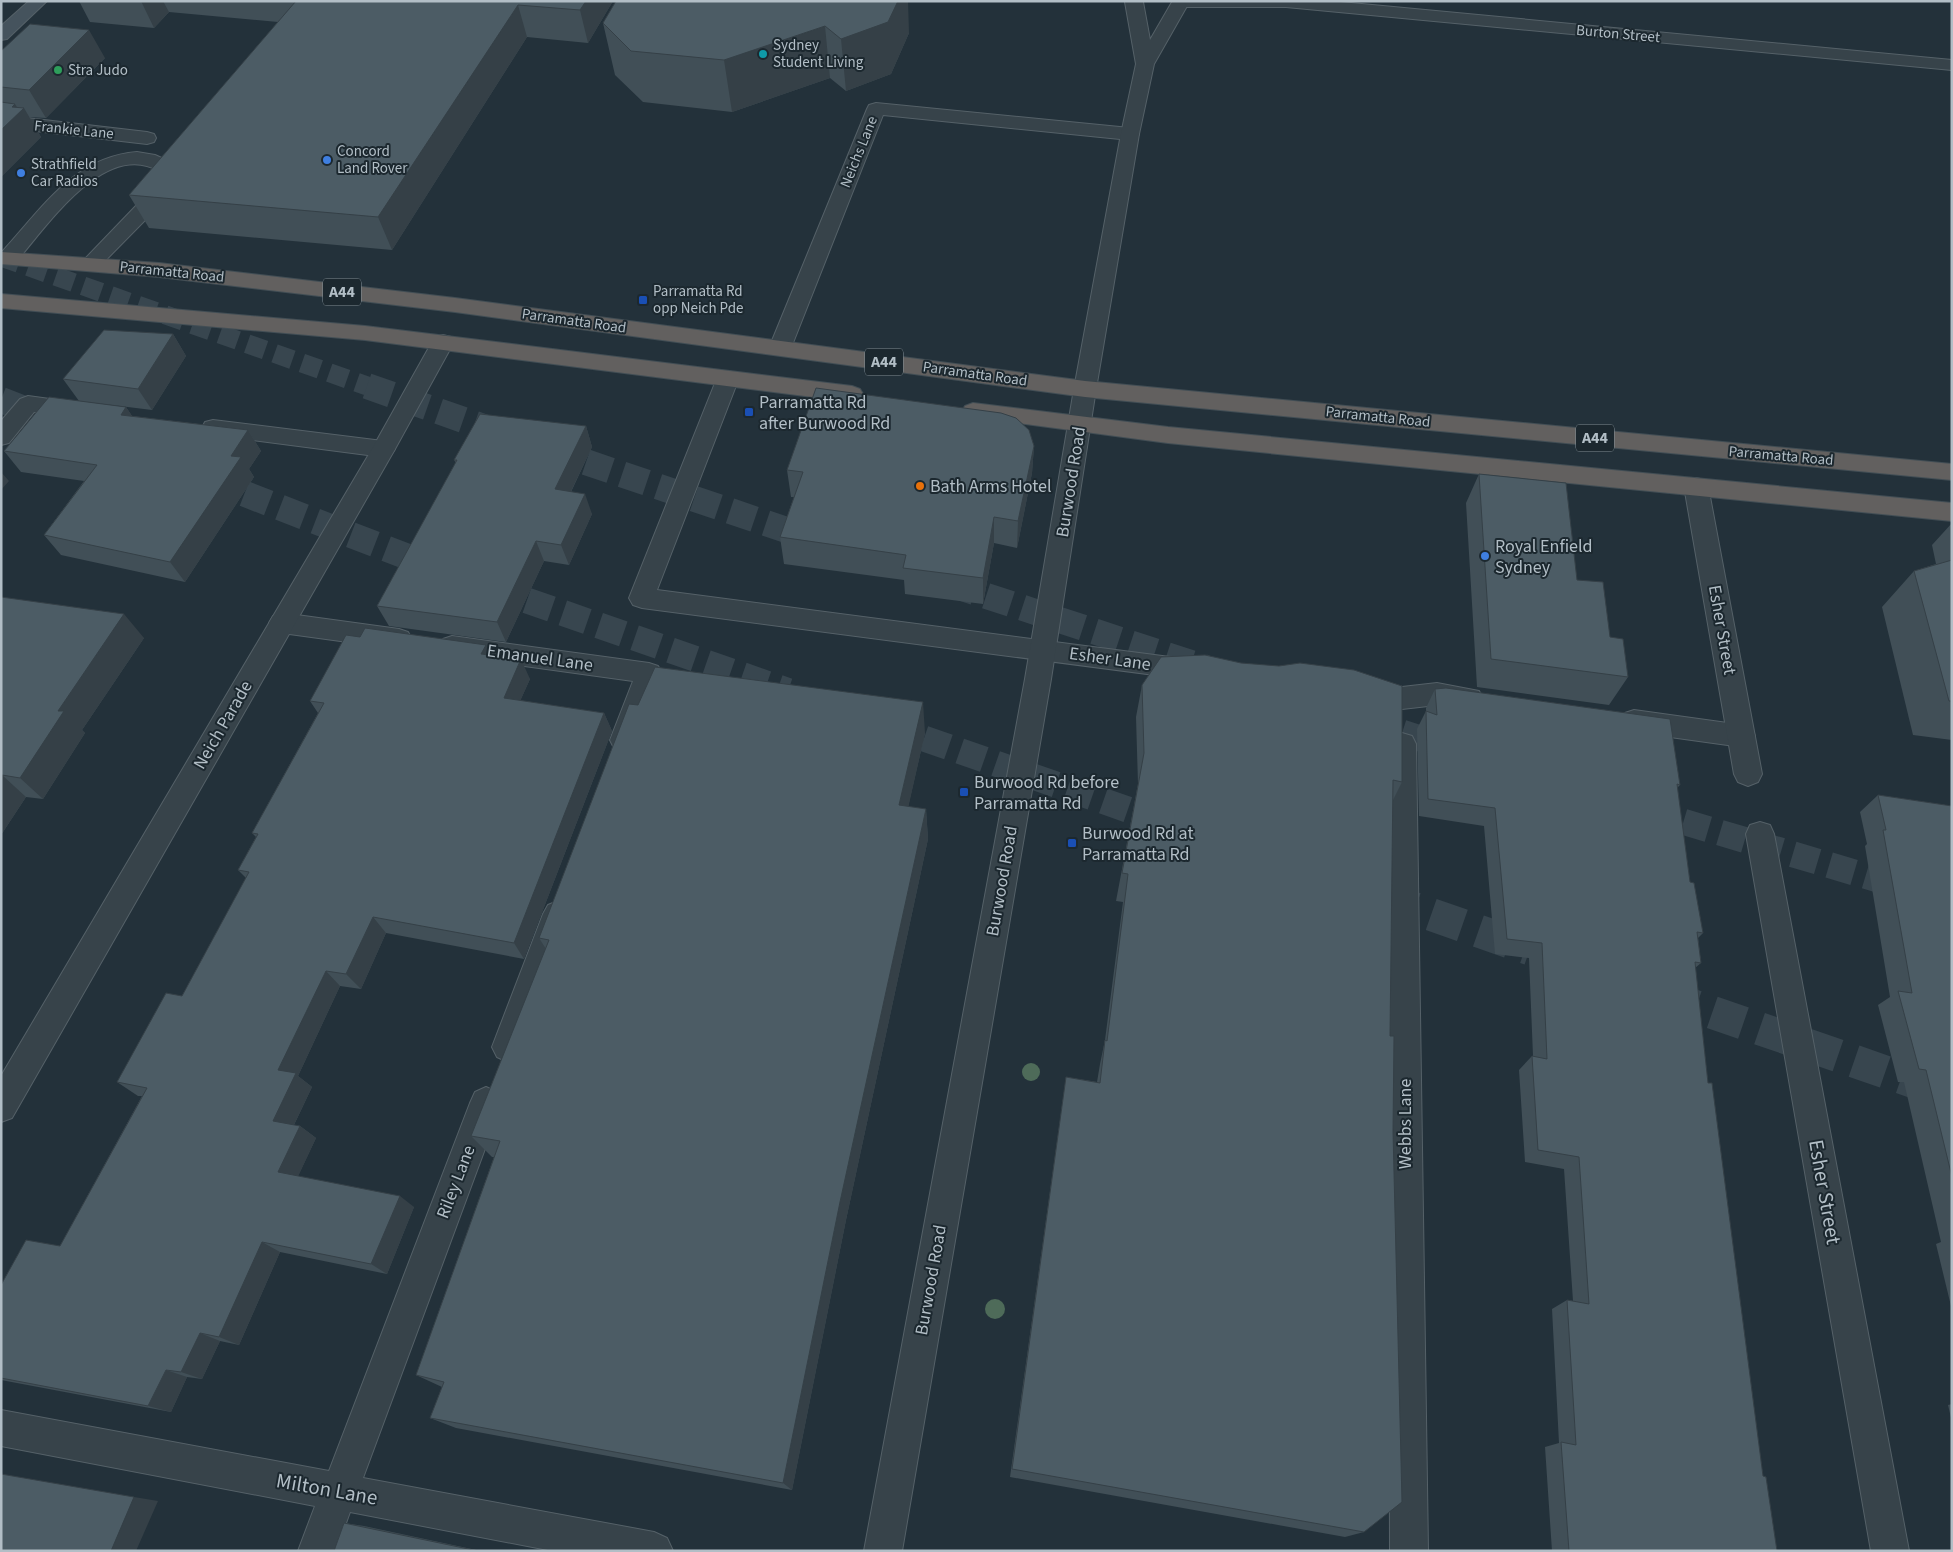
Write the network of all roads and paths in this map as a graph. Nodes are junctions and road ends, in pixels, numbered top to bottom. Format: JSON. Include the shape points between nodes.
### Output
{"nodes":[{"id":1,"x":39,"y":1,"type":"edge"},
{"id":2,"x":1278,"y":2,"type":"edge"},
{"id":3,"x":1183,"y":3,"type":"edge"},
{"id":4,"x":1145,"y":5,"type":"edge"},
{"id":5,"x":1,"y":35,"type":"edge"},
{"id":6,"x":1145,"y":64,"type":"junction"},
{"id":7,"x":1952,"y":65,"type":"edge"},
{"id":8,"x":1,"y":121,"type":"edge"},
{"id":9,"x":1130,"y":134,"type":"junction"},
{"id":10,"x":147,"y":138,"type":"dead end"},
{"id":11,"x":5,"y":258,"type":"edge"},
{"id":12,"x":90,"y":264,"type":"junction"},
{"id":13,"x":1,"y":301,"type":"edge"},
{"id":14,"x":443,"y":342,"type":"junction"},
{"id":15,"x":780,"y":348,"type":"junction"},
{"id":16,"x":728,"y":378,"type":"junction"},
{"id":17,"x":1085,"y":388,"type":"junction"},
{"id":18,"x":869,"y":397,"type":"edge"},
{"id":19,"x":956,"y":408,"type":"edge"},
{"id":20,"x":97,"y":413,"type":"edge"},
{"id":21,"x":1079,"y":425,"type":"junction"},
{"id":22,"x":196,"y":426,"type":"edge"},
{"id":23,"x":1,"y":437,"type":"edge"},
{"id":24,"x":383,"y":449,"type":"junction"},
{"id":25,"x":1952,"y":472,"type":"edge"},
{"id":26,"x":1696,"y":486,"type":"junction"},
{"id":27,"x":1952,"y":512,"type":"edge"},
{"id":28,"x":282,"y":623,"type":"junction"},
{"id":29,"x":1043,"y":650,"type":"junction"},
{"id":30,"x":1214,"y":673,"type":"edge"},
{"id":31,"x":1342,"y":690,"type":"edge"},
{"id":32,"x":1402,"y":698,"type":"junction"},
{"id":33,"x":1496,"y":702,"type":"edge"},
{"id":34,"x":1614,"y":718,"type":"edge"},
{"id":35,"x":1742,"y":736,"type":"junction"},
{"id":36,"x":614,"y":766,"type":"edge"},
{"id":37,"x":1748,"y":774,"type":"dead end"},
{"id":38,"x":1760,"y":834,"type":"dead end"},
{"id":39,"x":568,"y":887,"type":"edge"},
{"id":40,"x":1,"y":1107,"type":"edge"},
{"id":41,"x":1,"y":1428,"type":"edge"},
{"id":42,"x":339,"y":1492,"type":"junction"},
{"id":43,"x":317,"y":1551,"type":"edge"},
{"id":44,"x":654,"y":1551,"type":"edge"},
{"id":45,"x":883,"y":1551,"type":"edge"},
{"id":46,"x":1409,"y":1551,"type":"edge"},
{"id":47,"x":1890,"y":1551,"type":"edge"}],
"edges":[{"from":1,"to":5,"type":"main road"},
{"from":2,"to":3,"type":"street","name":"Burton Street"},
{"from":2,"to":7,"type":"street","name":"Burton Street"},
{"from":3,"to":4,"type":"street","name":"Burton Street"},
{"from":3,"to":6,"type":"street","name":"Burwood Road"},
{"from":4,"to":6,"type":"street","name":"Burwood Road"},
{"from":6,"to":9,"type":"street","name":"Burwood Road"},
{"from":8,"to":10,"type":"street","name":"Frankie Lane"},
{"from":9,"to":15,"type":"street","name":"Neichs Lane","via":[[876,109]]},
{"from":9,"to":17,"type":"street","name":"Burwood Road"},
{"from":11,"to":12,"type":"highway","name":"Parramatta Road","number":"A44"},
{"from":11,"to":12,"type":"street","via":[[86,176],[120,160],[160,162],[168,168],[165,186]]},
{"from":12,"to":15,"type":"highway","name":"Parramatta Road","number":"A44","via":[[455,305]]},
{"from":13,"to":14,"type":"highway","number":"A44"},
{"from":14,"to":16,"type":"highway","number":"A44"},
{"from":14,"to":24,"type":"street","name":"Neich Parade"},
{"from":15,"to":17,"type":"highway","name":"Parramatta Road","number":"A44"},
{"from":16,"to":18,"type":"highway","number":"A44"},
{"from":16,"to":29,"type":"street","name":"Esher Lane","via":[[642,598]]},
{"from":17,"to":21,"type":"street","name":"Burwood Road"},
{"from":17,"to":25,"type":"highway","name":"Parramatta Road","number":"A44"},
{"from":19,"to":21,"type":"highway","number":"A44"},
{"from":20,"to":23,"type":"street","via":[[28,404]]},
{"from":21,"to":26,"type":"highway","number":"A44"},
{"from":21,"to":29,"type":"street","name":"Burwood Road"},
{"from":22,"to":24,"type":"street"},
{"from":24,"to":28,"type":"street","name":"Neich Parade"},
{"from":26,"to":27,"type":"highway","number":"A44"},
{"from":26,"to":35,"type":"street","name":"Esher Street"},
{"from":28,"to":36,"type":"street","name":"Emanuel Lane","via":[[649,672]]},
{"from":28,"to":40,"type":"street","name":"Neich Parade"},
{"from":29,"to":30,"type":"street","name":"Esher Lane"},
{"from":29,"to":45,"type":"street","name":"Burwood Road"},
{"from":31,"to":32,"type":"street"},
{"from":32,"to":33,"type":"street","via":[[1437,694]]},
{"from":32,"to":46,"type":"street","name":"Webbs Lane"},
{"from":34,"to":35,"type":"street"},
{"from":35,"to":37,"type":"street","name":"Esher Street"},
{"from":38,"to":47,"type":"street","name":"Esher Street"},
{"from":39,"to":42,"type":"street","name":"Riley Lane"},
{"from":41,"to":42,"type":"street","name":"Milton Lane"},
{"from":42,"to":43,"type":"street","name":"Riley Lane"},
{"from":42,"to":44,"type":"street","name":"Milton Lane"}]}
